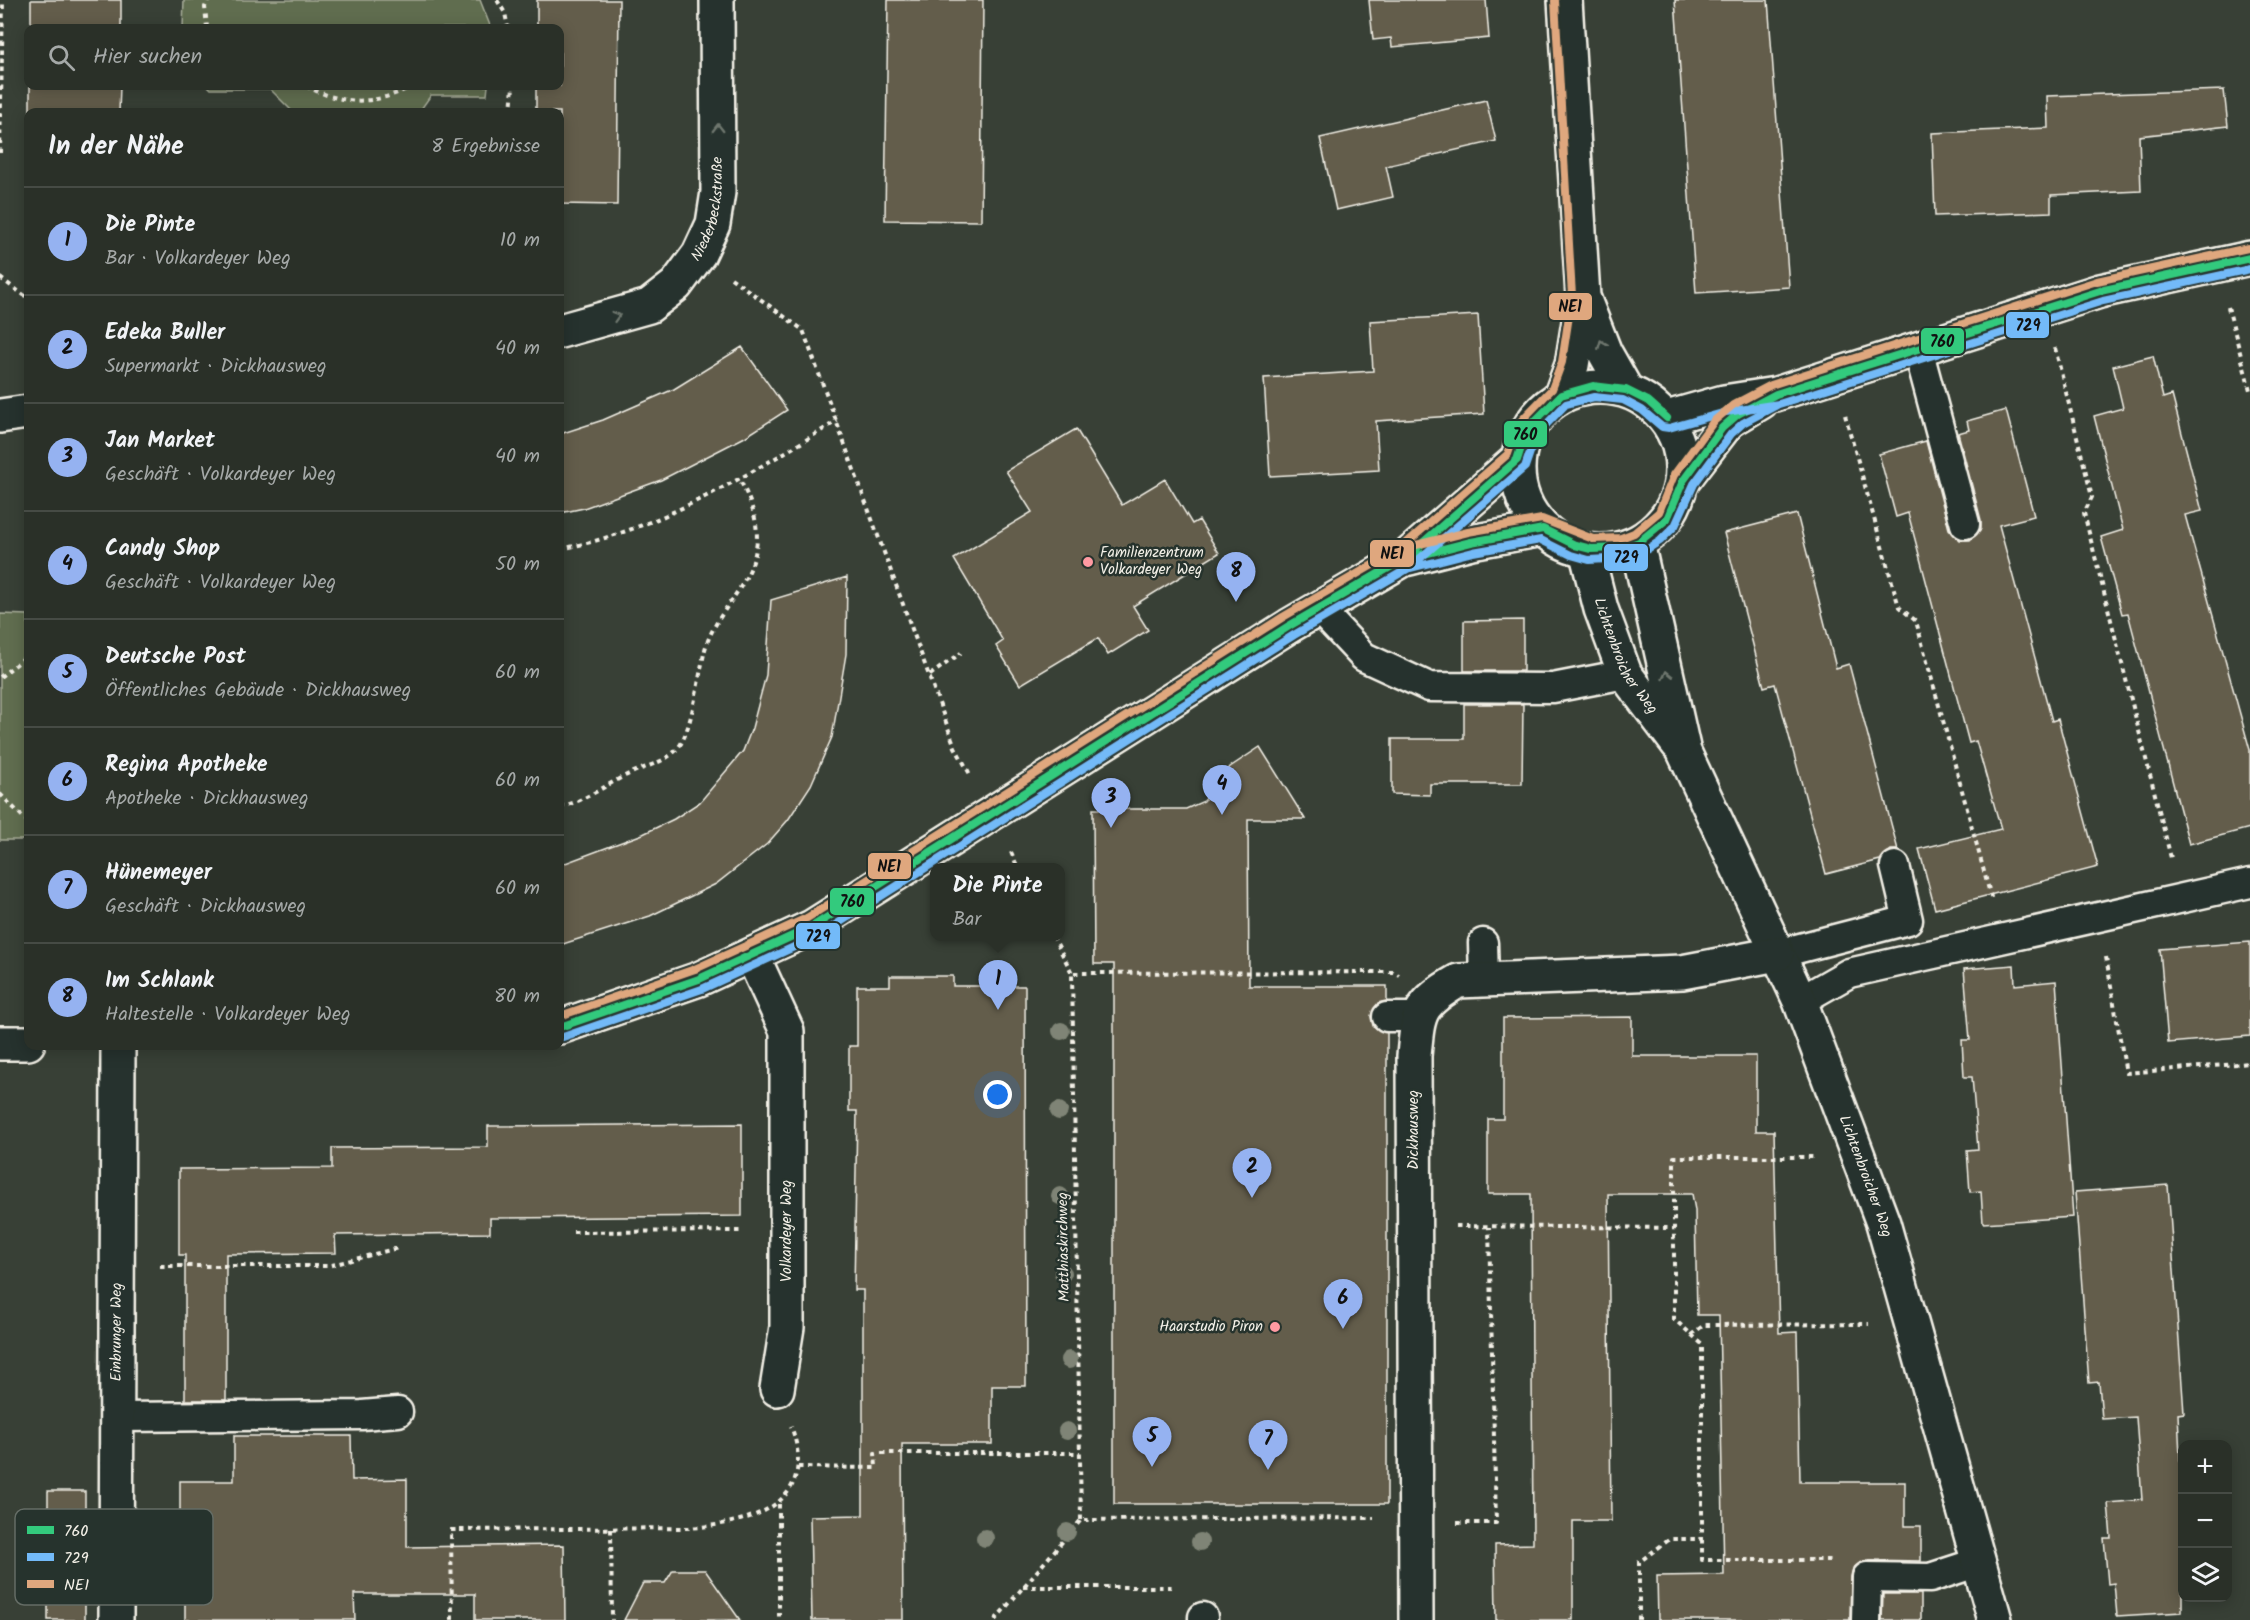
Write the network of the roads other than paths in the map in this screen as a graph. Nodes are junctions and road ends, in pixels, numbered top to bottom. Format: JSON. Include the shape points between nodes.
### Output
{"nodes":[{"id":1,"x":717,"y":0,"type":"edge"},
{"id":2,"x":1564,"y":0,"type":"edge"},
{"id":3,"x":2250,"y":258,"type":"edge"},
{"id":4,"x":1583,"y":297,"type":"junction"},
{"id":5,"x":564,"y":330,"type":"edge"},
{"id":6,"x":1918,"y":349,"type":"junction"},
{"id":7,"x":1626,"y":390,"type":"junction"},
{"id":8,"x":1776,"y":394,"type":"junction"},
{"id":9,"x":1561,"y":396,"type":"junction"},
{"id":10,"x":24,"y":413,"type":"edge"},
{"id":11,"x":0,"y":416,"type":"edge"},
{"id":12,"x":1667,"y":418,"type":"junction"},
{"id":13,"x":1517,"y":460,"type":"junction"},
{"id":14,"x":1682,"y":482,"type":"junction"},
{"id":15,"x":1965,"y":524,"type":"dead end"},
{"id":16,"x":1543,"y":530,"type":"junction"},
{"id":17,"x":1637,"y":543,"type":"junction"},
{"id":18,"x":1586,"y":550,"type":"junction"},
{"id":19,"x":1404,"y":559,"type":"junction"},
{"id":20,"x":1319,"y":609,"type":"junction"},
{"id":21,"x":1625,"y":674,"type":"junction"},
{"id":22,"x":1684,"y":752,"type":"junction"},
{"id":23,"x":1895,"y":866,"type":"dead end"},
{"id":24,"x":2250,"y":883,"type":"edge"},
{"id":25,"x":1484,"y":943,"type":"dead end"},
{"id":26,"x":1777,"y":954,"type":"junction"},
{"id":27,"x":752,"y":955,"type":"junction"},
{"id":28,"x":1484,"y":979,"type":"junction"},
{"id":29,"x":1800,"y":1002,"type":"junction"},
{"id":30,"x":564,"y":1026,"type":"edge"},
{"id":31,"x":0,"y":1043,"type":"edge"},
{"id":32,"x":24,"y":1043,"type":"edge"},
{"id":33,"x":118,"y":1050,"type":"edge"},
{"id":34,"x":777,"y":1389,"type":"road end"},
{"id":35,"x":399,"y":1412,"type":"dead end"},
{"id":36,"x":117,"y":1417,"type":"junction"},
{"id":37,"x":117,"y":1509,"type":"edge"},
{"id":38,"x":1979,"y":1562,"type":"junction"},
{"id":39,"x":116,"y":1605,"type":"edge"},
{"id":40,"x":116,"y":1620,"type":"edge"},
{"id":41,"x":1416,"y":1620,"type":"edge"},
{"id":42,"x":1866,"y":1620,"type":"edge"},
{"id":43,"x":1995,"y":1620,"type":"edge"}],
"edges":[{"from":5,"to":1,"type":"street","name":"Niederbeckstraße","one_way":true,"via":[[650,306],[676,285],[699,254],[713,224],[718,192]]},
{"from":2,"to":4,"type":"street"},
{"from":3,"to":6,"type":"street","via":[[2046,308]]},
{"from":7,"to":4,"type":"street","one_way":true,"via":[[1605,353]]},
{"from":4,"to":9,"type":"street","via":[[1572,365]]},
{"from":6,"to":8,"type":"street"},
{"from":6,"to":15,"type":"lane"},
{"from":7,"to":9,"type":"street","via":[[1593,386]]},
{"from":7,"to":12,"type":"street","via":[[1648,401]]},
{"from":8,"to":12,"type":"street","via":[[1724,402]]},
{"from":8,"to":14,"type":"street","via":[[1729,420]]},
{"from":9,"to":13,"type":"street","via":[[1527,429]]},
{"from":10,"to":11,"type":"street"},
{"from":12,"to":14,"type":"street","via":[[1681,449]]},
{"from":13,"to":16,"type":"street","via":[[1522,498]]},
{"from":13,"to":19,"type":"street"},
{"from":14,"to":17,"type":"street","via":[[1667,518]]},
{"from":16,"to":18,"type":"street","via":[[1563,543]]},
{"from":16,"to":19,"type":"street"},
{"from":17,"to":18,"type":"street","via":[[1612,551]]},
{"from":22,"to":17,"type":"street","name":"Lichtenbroicher Weg","one_way":true},
{"from":18,"to":21,"type":"street","name":"Lichtenbroicher Weg","via":[[1601,609]]},
{"from":19,"to":20,"type":"street"},
{"from":20,"to":21,"type":"lane","via":[[1364,657],[1429,687],[1553,688]]},
{"from":20,"to":27,"type":"street","via":[[812,927]]},
{"from":21,"to":22,"type":"street","name":"Lichtenbroicher Weg"},
{"from":22,"to":26,"type":"street","name":"Lichtenbroicher Weg"},
{"from":23,"to":26,"type":"lane","via":[[1908,920]]},
{"from":24,"to":29,"type":"lane","via":[[1849,973]]},
{"from":25,"to":28,"type":"lane"},
{"from":26,"to":28,"type":"street","via":[[1682,972]]},
{"from":26,"to":29,"type":"street","name":"Lichtenbroicher Weg"},
{"from":27,"to":30,"type":"street","via":[[699,979]]},
{"from":27,"to":34,"type":"street","name":"Volkardeyer Weg","via":[[787,1030],[787,1327]]},
{"from":28,"to":41,"type":"street","name":"Dickhausweg","via":[[1458,981],[1413,1009]]},
{"from":29,"to":38,"type":"street","name":"Lichtenbroicher Weg","via":[[1883,1223]]},
{"from":31,"to":32,"type":"street"},
{"from":33,"to":36,"type":"street","name":"Einbrunger Weg"},
{"from":35,"to":36,"type":"lane"},
{"from":36,"to":37,"type":"street","name":"Einbrunger Weg"},
{"from":38,"to":42,"type":"lane","via":[[1930,1578],[1867,1577]]},
{"from":38,"to":43,"type":"street","name":"Lichtenbroicher Weg"},
{"from":39,"to":40,"type":"street","name":"Einbrunger Weg"}]}
